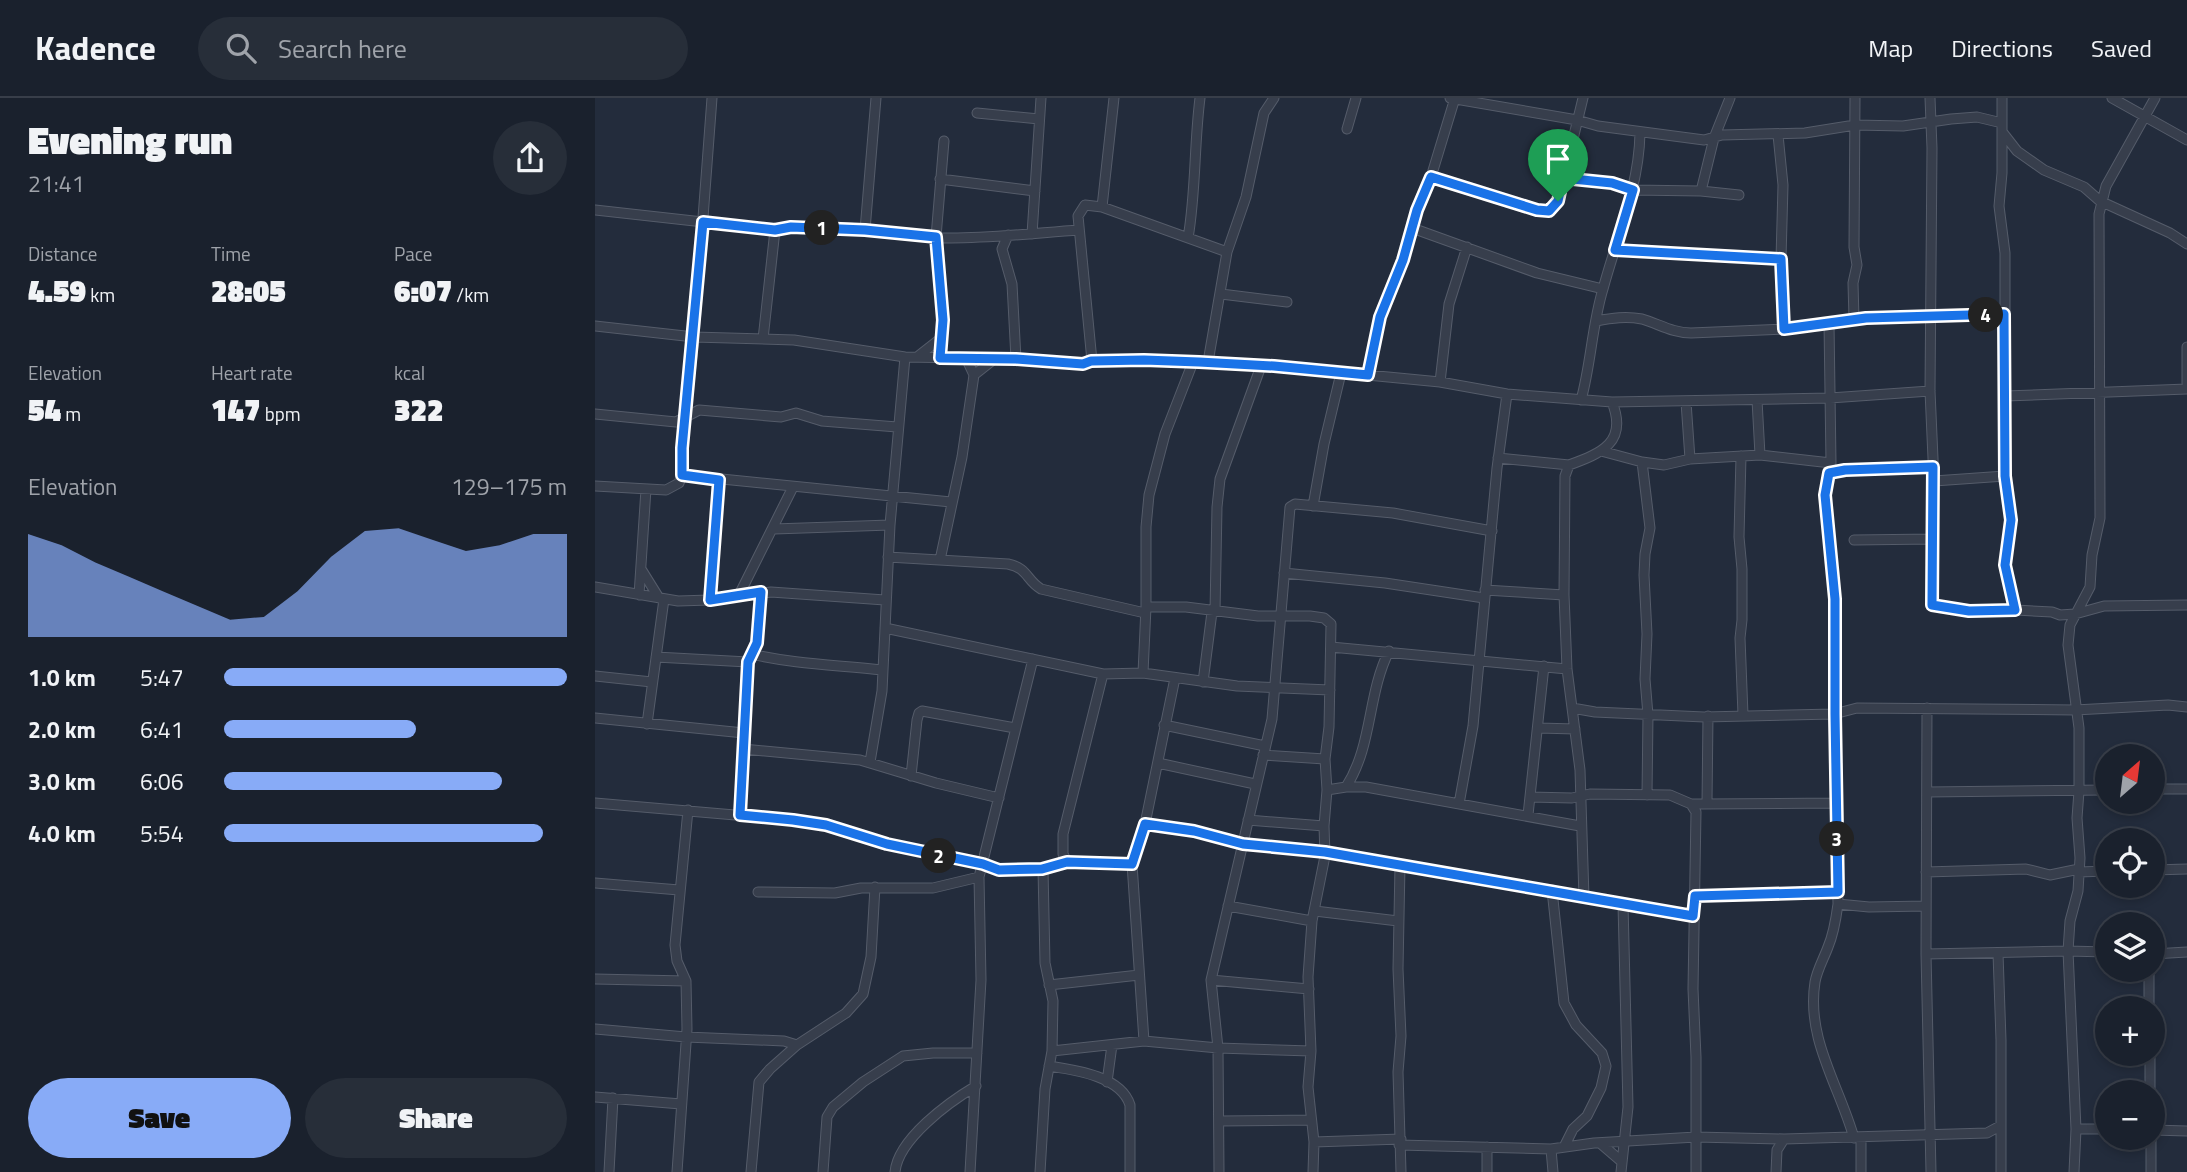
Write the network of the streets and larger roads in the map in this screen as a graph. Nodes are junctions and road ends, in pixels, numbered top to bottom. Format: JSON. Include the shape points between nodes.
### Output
{"nodes":[{"id":1,"x":712,"y":98,"type":"edge"},
{"id":2,"x":876,"y":98,"type":"edge"},
{"id":3,"x":1041,"y":98,"type":"edge"},
{"id":4,"x":1114,"y":98,"type":"edge"},
{"id":5,"x":1200,"y":98,"type":"edge"},
{"id":6,"x":1274,"y":98,"type":"edge"},
{"id":7,"x":1356,"y":98,"type":"edge"},
{"id":8,"x":1453,"y":98,"type":"edge"},
{"id":9,"x":1583,"y":98,"type":"edge"},
{"id":10,"x":1730,"y":98,"type":"edge"},
{"id":11,"x":1855,"y":98,"type":"edge"},
{"id":12,"x":1930,"y":98,"type":"edge"},
{"id":13,"x":2002,"y":98,"type":"edge"},
{"id":14,"x":2112,"y":98,"type":"edge"},
{"id":15,"x":2155,"y":98,"type":"edge"},
{"id":16,"x":977,"y":113,"type":"dead end"},
{"id":17,"x":2144,"y":116,"type":"junction"},
{"id":18,"x":1039,"y":119,"type":"junction"},
{"id":19,"x":1577,"y":120,"type":"junction"},
{"id":20,"x":1722,"y":120,"type":"junction"},
{"id":21,"x":1931,"y":121,"type":"junction"},
{"id":22,"x":1855,"y":125,"type":"junction"},
{"id":23,"x":2003,"y":128,"type":"junction"},
{"id":24,"x":1347,"y":129,"type":"dead end"},
{"id":25,"x":1640,"y":133,"type":"junction"},
{"id":26,"x":1733,"y":134,"type":"junction"},
{"id":27,"x":1778,"y":135,"type":"junction"},
{"id":28,"x":1714,"y":138,"type":"junction"},
{"id":29,"x":2187,"y":140,"type":"edge"},
{"id":30,"x":944,"y":141,"type":"dead end"},
{"id":31,"x":1431,"y":177,"type":"junction"},
{"id":32,"x":1563,"y":178,"type":"junction"},
{"id":33,"x":940,"y":179,"type":"junction"},
{"id":34,"x":1633,"y":190,"type":"junction"},
{"id":35,"x":1035,"y":191,"type":"junction"},
{"id":36,"x":1701,"y":191,"type":"junction"},
{"id":37,"x":1739,"y":195,"type":"dead end"},
{"id":38,"x":2101,"y":201,"type":"junction"},
{"id":39,"x":1102,"y":207,"type":"junction"},
{"id":40,"x":595,"y":210,"type":"edge"},
{"id":41,"x":703,"y":222,"type":"junction"},
{"id":42,"x":1412,"y":228,"type":"junction"},
{"id":43,"x":775,"y":230,"type":"junction"},
{"id":44,"x":865,"y":230,"type":"junction"},
{"id":45,"x":1079,"y":230,"type":"junction"},
{"id":46,"x":1032,"y":234,"type":"junction"},
{"id":47,"x":1008,"y":235,"type":"junction"},
{"id":48,"x":936,"y":237,"type":"junction"},
{"id":49,"x":1188,"y":238,"type":"junction"},
{"id":50,"x":2187,"y":244,"type":"edge"},
{"id":51,"x":1467,"y":247,"type":"junction"},
{"id":52,"x":1615,"y":250,"type":"junction"},
{"id":53,"x":1227,"y":253,"type":"junction"},
{"id":54,"x":1781,"y":259,"type":"junction"},
{"id":55,"x":1603,"y":289,"type":"junction"},
{"id":56,"x":1221,"y":294,"type":"junction"},
{"id":57,"x":1287,"y":302,"type":"dead end"},
{"id":58,"x":2004,"y":314,"type":"junction"},
{"id":59,"x":1930,"y":318,"type":"junction"},
{"id":60,"x":1854,"y":319,"type":"junction"},
{"id":61,"x":1596,"y":321,"type":"junction"},
{"id":62,"x":1829,"y":323,"type":"junction"},
{"id":63,"x":595,"y":326,"type":"edge"},
{"id":64,"x":1784,"y":329,"type":"junction"},
{"id":65,"x":694,"y":337,"type":"junction"},
{"id":66,"x":763,"y":339,"type":"junction"},
{"id":67,"x":940,"y":339,"type":"junction"},
{"id":68,"x":2187,"y":347,"type":"edge"},
{"id":69,"x":905,"y":357,"type":"junction"},
{"id":70,"x":917,"y":357,"type":"junction"},
{"id":71,"x":940,"y":358,"type":"junction"},
{"id":72,"x":1016,"y":359,"type":"junction"},
{"id":73,"x":967,"y":360,"type":"junction"},
{"id":74,"x":993,"y":360,"type":"junction"},
{"id":75,"x":1091,"y":361,"type":"junction"},
{"id":76,"x":1193,"y":362,"type":"junction"},
{"id":77,"x":1208,"y":362,"type":"junction"},
{"id":78,"x":1261,"y":366,"type":"junction"},
{"id":79,"x":1341,"y":373,"type":"junction"},
{"id":80,"x":974,"y":375,"type":"junction"},
{"id":81,"x":1368,"y":375,"type":"junction"},
{"id":82,"x":1587,"y":378,"type":"junction"},
{"id":83,"x":1440,"y":382,"type":"junction"},
{"id":84,"x":2187,"y":383,"type":"edge"},
{"id":85,"x":2187,"y":389,"type":"edge"},
{"id":86,"x":1930,"y":391,"type":"junction"},
{"id":87,"x":1507,"y":394,"type":"junction"},
{"id":88,"x":2098,"y":394,"type":"junction"},
{"id":89,"x":2005,"y":396,"type":"junction"},
{"id":90,"x":1830,"y":398,"type":"junction"},
{"id":91,"x":1581,"y":400,"type":"junction"},
{"id":92,"x":1757,"y":400,"type":"junction"},
{"id":93,"x":1608,"y":402,"type":"junction"},
{"id":94,"x":1686,"y":402,"type":"junction"},
{"id":95,"x":595,"y":414,"type":"edge"},
{"id":96,"x":685,"y":416,"type":"junction"},
{"id":97,"x":897,"y":427,"type":"junction"},
{"id":98,"x":1612,"y":443,"type":"junction"},
{"id":99,"x":1601,"y":451,"type":"junction"},
{"id":100,"x":1760,"y":455,"type":"junction"},
{"id":101,"x":1741,"y":456,"type":"junction"},
{"id":102,"x":1617,"y":457,"type":"junction"},
{"id":103,"x":1498,"y":458,"type":"junction"},
{"id":104,"x":1690,"y":459,"type":"junction"},
{"id":105,"x":1642,"y":462,"type":"junction"},
{"id":106,"x":1554,"y":464,"type":"junction"},
{"id":107,"x":1569,"y":465,"type":"junction"},
{"id":108,"x":1933,"y":467,"type":"junction"},
{"id":109,"x":1830,"y":468,"type":"junction"},
{"id":110,"x":682,"y":475,"type":"junction"},
{"id":111,"x":1565,"y":476,"type":"junction"},
{"id":112,"x":2005,"y":476,"type":"junction"},
{"id":113,"x":719,"y":480,"type":"junction"},
{"id":114,"x":1934,"y":481,"type":"junction"},
{"id":115,"x":595,"y":486,"type":"edge"},
{"id":116,"x":793,"y":487,"type":"junction"},
{"id":117,"x":646,"y":489,"type":"junction"},
{"id":118,"x":892,"y":495,"type":"junction"},
{"id":119,"x":951,"y":502,"type":"junction"},
{"id":120,"x":1313,"y":506,"type":"junction"},
{"id":121,"x":890,"y":525,"type":"junction"},
{"id":122,"x":774,"y":529,"type":"junction"},
{"id":123,"x":1492,"y":531,"type":"junction"},
{"id":124,"x":1933,"y":539,"type":"junction"},
{"id":125,"x":1854,"y":540,"type":"dead end"},
{"id":126,"x":888,"y":557,"type":"junction"},
{"id":127,"x":940,"y":560,"type":"junction"},
{"id":128,"x":641,"y":568,"type":"junction"},
{"id":129,"x":1285,"y":573,"type":"junction"},
{"id":130,"x":595,"y":587,"type":"edge"},
{"id":131,"x":761,"y":592,"type":"junction"},
{"id":132,"x":1485,"y":594,"type":"junction"},
{"id":133,"x":639,"y":595,"type":"junction"},
{"id":134,"x":739,"y":595,"type":"junction"},
{"id":135,"x":1564,"y":595,"type":"junction"},
{"id":136,"x":661,"y":598,"type":"junction"},
{"id":137,"x":710,"y":600,"type":"junction"},
{"id":138,"x":885,"y":600,"type":"junction"},
{"id":139,"x":2187,"y":605,"type":"edge"},
{"id":140,"x":1145,"y":610,"type":"junction"},
{"id":141,"x":2015,"y":610,"type":"junction"},
{"id":142,"x":1213,"y":612,"type":"junction"},
{"id":143,"x":2075,"y":614,"type":"junction"},
{"id":144,"x":1281,"y":615,"type":"junction"},
{"id":145,"x":885,"y":628,"type":"junction"},
{"id":146,"x":1331,"y":647,"type":"junction"},
{"id":147,"x":1389,"y":652,"type":"junction"},
{"id":148,"x":656,"y":657,"type":"junction"},
{"id":149,"x":750,"y":658,"type":"junction"},
{"id":150,"x":1033,"y":659,"type":"junction"},
{"id":151,"x":1478,"y":662,"type":"junction"},
{"id":152,"x":1544,"y":666,"type":"junction"},
{"id":153,"x":1567,"y":669,"type":"junction"},
{"id":154,"x":882,"y":670,"type":"junction"},
{"id":155,"x":1143,"y":673,"type":"junction"},
{"id":156,"x":1103,"y":674,"type":"junction"},
{"id":157,"x":595,"y":676,"type":"edge"},
{"id":158,"x":1175,"y":678,"type":"junction"},
{"id":159,"x":652,"y":682,"type":"junction"},
{"id":160,"x":1203,"y":682,"type":"junction"},
{"id":161,"x":1275,"y":688,"type":"junction"},
{"id":162,"x":1329,"y":690,"type":"junction"},
{"id":163,"x":2187,"y":707,"type":"edge"},
{"id":164,"x":1572,"y":708,"type":"junction"},
{"id":165,"x":1927,"y":708,"type":"junction"},
{"id":166,"x":2075,"y":710,"type":"junction"},
{"id":167,"x":1595,"y":712,"type":"junction"},
{"id":168,"x":1835,"y":714,"type":"junction"},
{"id":169,"x":1648,"y":715,"type":"junction"},
{"id":170,"x":1743,"y":715,"type":"junction"},
{"id":171,"x":1708,"y":716,"type":"junction"},
{"id":172,"x":595,"y":718,"type":"edge"},
{"id":173,"x":647,"y":724,"type":"junction"},
{"id":174,"x":1164,"y":725,"type":"junction"},
{"id":175,"x":1575,"y":725,"type":"junction"},
{"id":176,"x":1015,"y":728,"type":"junction"},
{"id":177,"x":1539,"y":728,"type":"junction"},
{"id":178,"x":744,"y":733,"type":"junction"},
{"id":179,"x":743,"y":749,"type":"junction"},
{"id":180,"x":1264,"y":751,"type":"junction"},
{"id":181,"x":1325,"y":759,"type":"junction"},
{"id":182,"x":870,"y":762,"type":"junction"},
{"id":183,"x":1158,"y":763,"type":"junction"},
{"id":184,"x":911,"y":776,"type":"junction"},
{"id":185,"x":1255,"y":784,"type":"junction"},
{"id":186,"x":1346,"y":787,"type":"junction"},
{"id":187,"x":2165,"y":789,"type":"edge"},
{"id":188,"x":2187,"y":789,"type":"edge"},
{"id":189,"x":1327,"y":790,"type":"junction"},
{"id":190,"x":2095,"y":790,"type":"edge"},
{"id":191,"x":2079,"y":791,"type":"junction"},
{"id":192,"x":1927,"y":792,"type":"junction"},
{"id":193,"x":1647,"y":795,"type":"junction"},
{"id":194,"x":1581,"y":796,"type":"junction"},
{"id":195,"x":1530,"y":797,"type":"junction"},
{"id":196,"x":999,"y":798,"type":"junction"},
{"id":197,"x":595,"y":803,"type":"edge"},
{"id":198,"x":1836,"y":803,"type":"junction"},
{"id":199,"x":1459,"y":804,"type":"junction"},
{"id":200,"x":1699,"y":806,"type":"junction"},
{"id":201,"x":688,"y":810,"type":"junction"},
{"id":202,"x":740,"y":815,"type":"junction"},
{"id":203,"x":1528,"y":815,"type":"junction"},
{"id":204,"x":1248,"y":820,"type":"junction"},
{"id":205,"x":1145,"y":824,"type":"junction"},
{"id":206,"x":1324,"y":826,"type":"junction"},
{"id":207,"x":1580,"y":826,"type":"junction"},
{"id":208,"x":1243,"y":844,"type":"junction"},
{"id":209,"x":1325,"y":852,"type":"junction"},
{"id":210,"x":1067,"y":862,"type":"junction"},
{"id":211,"x":983,"y":864,"type":"junction"},
{"id":212,"x":1132,"y":864,"type":"junction"},
{"id":213,"x":1400,"y":865,"type":"junction"},
{"id":214,"x":1042,"y":869,"type":"junction"},
{"id":215,"x":2187,"y":869,"type":"edge"},
{"id":216,"x":2165,"y":870,"type":"edge"},
{"id":217,"x":2079,"y":871,"type":"junction"},
{"id":218,"x":1926,"y":872,"type":"junction"},
{"id":219,"x":2095,"y":872,"type":"edge"},
{"id":220,"x":979,"y":877,"type":"junction"},
{"id":221,"x":595,"y":883,"type":"edge"},
{"id":222,"x":875,"y":887,"type":"junction"},
{"id":223,"x":679,"y":890,"type":"junction"},
{"id":224,"x":1552,"y":890,"type":"junction"},
{"id":225,"x":758,"y":892,"type":"dead end"},
{"id":226,"x":1838,"y":892,"type":"junction"},
{"id":227,"x":1695,"y":896,"type":"junction"},
{"id":228,"x":1584,"y":898,"type":"junction"},
{"id":229,"x":1623,"y":904,"type":"junction"},
{"id":230,"x":1838,"y":904,"type":"junction"},
{"id":231,"x":1228,"y":906,"type":"junction"},
{"id":232,"x":1926,"y":906,"type":"junction"},
{"id":233,"x":1315,"y":911,"type":"junction"},
{"id":234,"x":1693,"y":916,"type":"junction"},
{"id":235,"x":1312,"y":921,"type":"junction"},
{"id":236,"x":1398,"y":921,"type":"junction"},
{"id":237,"x":2068,"y":951,"type":"junction"},
{"id":238,"x":2187,"y":951,"type":"edge"},
{"id":239,"x":2095,"y":952,"type":"edge"},
{"id":240,"x":1998,"y":953,"type":"junction"},
{"id":241,"x":2165,"y":953,"type":"edge"},
{"id":242,"x":1926,"y":954,"type":"junction"},
{"id":243,"x":1139,"y":975,"type":"junction"},
{"id":244,"x":595,"y":979,"type":"edge"},
{"id":245,"x":685,"y":981,"type":"junction"},
{"id":246,"x":1211,"y":981,"type":"junction"},
{"id":247,"x":1049,"y":985,"type":"junction"},
{"id":248,"x":1309,"y":989,"type":"junction"},
{"id":249,"x":595,"y":1029,"type":"edge"},
{"id":250,"x":686,"y":1037,"type":"junction"},
{"id":251,"x":771,"y":1041,"type":"junction"},
{"id":252,"x":1144,"y":1041,"type":"junction"},
{"id":253,"x":796,"y":1045,"type":"junction"},
{"id":254,"x":1112,"y":1045,"type":"junction"},
{"id":255,"x":1218,"y":1048,"type":"junction"},
{"id":256,"x":1052,"y":1051,"type":"junction"},
{"id":257,"x":1311,"y":1051,"type":"junction"},
{"id":258,"x":977,"y":1053,"type":"junction"},
{"id":259,"x":782,"y":1058,"type":"junction"},
{"id":260,"x":1049,"y":1066,"type":"junction"},
{"id":261,"x":1107,"y":1082,"type":"junction"},
{"id":262,"x":976,"y":1086,"type":"junction"},
{"id":263,"x":595,"y":1097,"type":"edge"},
{"id":264,"x":613,"y":1098,"type":"junction"},
{"id":265,"x":681,"y":1104,"type":"junction"},
{"id":266,"x":1311,"y":1120,"type":"junction"},
{"id":267,"x":1219,"y":1121,"type":"junction"},
{"id":268,"x":2000,"y":1126,"type":"junction"},
{"id":269,"x":2075,"y":1129,"type":"junction"},
{"id":270,"x":2095,"y":1129,"type":"edge"},
{"id":271,"x":2165,"y":1130,"type":"edge"},
{"id":272,"x":2187,"y":1131,"type":"edge"},
{"id":273,"x":1987,"y":1133,"type":"junction"},
{"id":274,"x":1931,"y":1135,"type":"junction"},
{"id":275,"x":1696,"y":1137,"type":"junction"},
{"id":276,"x":1858,"y":1138,"type":"junction"},
{"id":277,"x":1770,"y":1139,"type":"junction"},
{"id":278,"x":1784,"y":1139,"type":"junction"},
{"id":279,"x":1314,"y":1142,"type":"junction"},
{"id":280,"x":1400,"y":1142,"type":"junction"},
{"id":281,"x":1626,"y":1142,"type":"junction"},
{"id":282,"x":1600,"y":1143,"type":"junction"},
{"id":283,"x":2001,"y":1143,"type":"junction"},
{"id":284,"x":1487,"y":1147,"type":"junction"},
{"id":285,"x":1564,"y":1147,"type":"junction"},
{"id":286,"x":1551,"y":1149,"type":"junction"},
{"id":287,"x":1777,"y":1150,"type":"junction"},
{"id":288,"x":2151,"y":1150,"type":"edge"},
{"id":289,"x":1621,"y":1161,"type":"junction"},
{"id":290,"x":609,"y":1172,"type":"edge"},
{"id":291,"x":677,"y":1172,"type":"edge"},
{"id":292,"x":751,"y":1172,"type":"edge"},
{"id":293,"x":823,"y":1172,"type":"edge"},
{"id":294,"x":895,"y":1172,"type":"edge"},
{"id":295,"x":970,"y":1172,"type":"edge"},
{"id":296,"x":1040,"y":1172,"type":"edge"},
{"id":297,"x":1130,"y":1172,"type":"edge"},
{"id":298,"x":1219,"y":1172,"type":"edge"},
{"id":299,"x":1313,"y":1172,"type":"edge"},
{"id":300,"x":1401,"y":1172,"type":"edge"},
{"id":301,"x":1486,"y":1172,"type":"edge"},
{"id":302,"x":1553,"y":1172,"type":"edge"},
{"id":303,"x":1621,"y":1172,"type":"edge"},
{"id":304,"x":1696,"y":1172,"type":"edge"},
{"id":305,"x":1776,"y":1172,"type":"edge"},
{"id":306,"x":1861,"y":1172,"type":"edge"},
{"id":307,"x":1931,"y":1172,"type":"edge"},
{"id":308,"x":2001,"y":1172,"type":"edge"},
{"id":309,"x":2074,"y":1172,"type":"edge"},
{"id":310,"x":2151,"y":1172,"type":"edge"}],
"edges":[{"from":1,"to":41,"type":"street"},
{"from":2,"to":44,"type":"street"},
{"from":3,"to":18,"type":"street"},
{"from":4,"to":39,"type":"street"},
{"from":5,"to":49,"type":"street"},
{"from":6,"to":53,"type":"street","via":[[1264,113],[1246,198]]},
{"from":7,"to":24,"type":"street"},
{"from":8,"to":19,"type":"street"},
{"from":8,"to":31,"type":"street"},
{"from":9,"to":19,"type":"street"},
{"from":10,"to":20,"type":"street"},
{"from":11,"to":22,"type":"street"},
{"from":12,"to":21,"type":"street"},
{"from":13,"to":23,"type":"street"},
{"from":14,"to":17,"type":"street"},
{"from":15,"to":17,"type":"street"},
{"from":16,"to":18,"type":"street"},
{"from":17,"to":29,"type":"street"},
{"from":17,"to":38,"type":"street"},
{"from":18,"to":35,"type":"street"},
{"from":19,"to":25,"type":"street"},
{"from":19,"to":32,"type":"street"},
{"from":20,"to":26,"type":"street"},
{"from":20,"to":28,"type":"street"},
{"from":21,"to":22,"type":"street","via":[[1903,126]]},
{"from":21,"to":23,"type":"street","via":[[1977,117]]},
{"from":21,"to":59,"type":"street"},
{"from":22,"to":27,"type":"street"},
{"from":22,"to":60,"type":"street"},
{"from":23,"to":38,"type":"street","via":[[2017,151]]},
{"from":23,"to":58,"type":"street","via":[[1999,206],[2005,253]]},
{"from":25,"to":28,"type":"street"},
{"from":25,"to":34,"type":"street"},
{"from":26,"to":27,"type":"street"},
{"from":26,"to":28,"type":"street"},
{"from":27,"to":54,"type":"street","via":[[1783,185]]},
{"from":28,"to":36,"type":"street"},
{"from":30,"to":33,"type":"street"},
{"from":31,"to":32,"type":"street","via":[[1549,211],[1558,201]]},
{"from":31,"to":42,"type":"street"},
{"from":32,"to":34,"type":"street"},
{"from":33,"to":35,"type":"street"},
{"from":33,"to":48,"type":"street"},
{"from":34,"to":36,"type":"street"},
{"from":34,"to":52,"type":"street"},
{"from":35,"to":46,"type":"street"},
{"from":36,"to":37,"type":"street"},
{"from":38,"to":50,"type":"street"},
{"from":38,"to":88,"type":"street"},
{"from":39,"to":45,"type":"street","via":[[1081,208]]},
{"from":39,"to":49,"type":"street"},
{"from":40,"to":41,"type":"street"},
{"from":41,"to":43,"type":"street"},
{"from":41,"to":65,"type":"street"},
{"from":42,"to":51,"type":"street"},
{"from":42,"to":81,"type":"street","via":[[1380,317]]},
{"from":43,"to":44,"type":"street"},
{"from":43,"to":66,"type":"street"},
{"from":44,"to":48,"type":"street"},
{"from":45,"to":46,"type":"street"},
{"from":45,"to":75,"type":"street"},
{"from":46,"to":47,"type":"street"},
{"from":47,"to":48,"type":"street"},
{"from":47,"to":72,"type":"street","via":[[1002,249],[1012,284]]},
{"from":48,"to":67,"type":"street"},
{"from":49,"to":53,"type":"street"},
{"from":51,"to":55,"type":"street","via":[[1537,273]]},
{"from":51,"to":83,"type":"street","via":[[1449,304]]},
{"from":52,"to":54,"type":"street"},
{"from":52,"to":55,"type":"street"},
{"from":53,"to":56,"type":"street"},
{"from":54,"to":64,"type":"street"},
{"from":55,"to":61,"type":"street"},
{"from":56,"to":57,"type":"street"},
{"from":56,"to":77,"type":"street"},
{"from":58,"to":59,"type":"street"},
{"from":58,"to":89,"type":"street"},
{"from":59,"to":60,"type":"street"},
{"from":59,"to":86,"type":"street"},
{"from":60,"to":62,"type":"street"},
{"from":61,"to":64,"type":"street","via":[[1640,319],[1679,333]]},
{"from":61,"to":82,"type":"street"},
{"from":62,"to":64,"type":"street"},
{"from":62,"to":90,"type":"street"},
{"from":63,"to":65,"type":"street"},
{"from":65,"to":66,"type":"street"},
{"from":65,"to":96,"type":"street"},
{"from":66,"to":69,"type":"street","via":[[824,343]]},
{"from":67,"to":70,"type":"street"},
{"from":67,"to":71,"type":"street"},
{"from":68,"to":84,"type":"street"},
{"from":69,"to":70,"type":"street"},
{"from":69,"to":97,"type":"street"},
{"from":70,"to":71,"type":"street"},
{"from":71,"to":73,"type":"street"},
{"from":72,"to":74,"type":"street"},
{"from":72,"to":75,"type":"street"},
{"from":73,"to":74,"type":"street"},
{"from":73,"to":80,"type":"street"},
{"from":74,"to":80,"type":"street"},
{"from":75,"to":76,"type":"street"},
{"from":76,"to":77,"type":"street"},
{"from":76,"to":140,"type":"street","via":[[1152,481]]},
{"from":77,"to":78,"type":"street"},
{"from":78,"to":79,"type":"street"},
{"from":78,"to":142,"type":"street","via":[[1220,479]]},
{"from":79,"to":81,"type":"street"},
{"from":79,"to":120,"type":"street"},
{"from":80,"to":119,"type":"street"},
{"from":81,"to":83,"type":"street"},
{"from":82,"to":91,"type":"street"},
{"from":82,"to":93,"type":"street","via":[[1591,390]]},
{"from":83,"to":87,"type":"street"},
{"from":85,"to":88,"type":"street"},
{"from":86,"to":90,"type":"street"},
{"from":86,"to":108,"type":"street"},
{"from":87,"to":91,"type":"street"},
{"from":87,"to":103,"type":"street"},
{"from":88,"to":89,"type":"street"},
{"from":88,"to":143,"type":"street","via":[[2099,528],[2090,587]]},
{"from":89,"to":112,"type":"street"},
{"from":90,"to":92,"type":"street"},
{"from":90,"to":109,"type":"street"},
{"from":91,"to":93,"type":"street"},
{"from":92,"to":94,"type":"street"},
{"from":92,"to":100,"type":"street"},
{"from":93,"to":94,"type":"street"},
{"from":93,"to":98,"type":"street","via":[[1617,414]]},
{"from":94,"to":104,"type":"street"},
{"from":95,"to":96,"type":"street","via":[[660,422],[675,422]]},
{"from":96,"to":97,"type":"street","via":[[699,410],[781,417],[796,413],[822,421]]},
{"from":96,"to":110,"type":"street"},
{"from":97,"to":118,"type":"street"},
{"from":98,"to":99,"type":"street"},
{"from":98,"to":102,"type":"street"},
{"from":99,"to":102,"type":"street"},
{"from":99,"to":107,"type":"street"},
{"from":100,"to":101,"type":"street"},
{"from":100,"to":109,"type":"street"},
{"from":101,"to":104,"type":"street"},
{"from":101,"to":170,"type":"street"},
{"from":102,"to":105,"type":"street"},
{"from":103,"to":106,"type":"street"},
{"from":103,"to":123,"type":"street"},
{"from":104,"to":105,"type":"street","via":[[1664,465]]},
{"from":105,"to":169,"type":"street","via":[[1649,519],[1644,575]]},
{"from":106,"to":107,"type":"street"},
{"from":106,"to":111,"type":"street"},
{"from":107,"to":111,"type":"street"},
{"from":108,"to":109,"type":"street"},
{"from":108,"to":114,"type":"street"},
{"from":109,"to":168,"type":"street","via":[[1825,503],[1835,599]]},
{"from":110,"to":113,"type":"street"},
{"from":110,"to":117,"type":"street","via":[[672,488]]},
{"from":111,"to":135,"type":"street"},
{"from":112,"to":114,"type":"street"},
{"from":112,"to":141,"type":"street","via":[[2011,520],[2005,565]]},
{"from":113,"to":116,"type":"street"},
{"from":113,"to":137,"type":"street"},
{"from":114,"to":124,"type":"street"},
{"from":115,"to":117,"type":"street"},
{"from":116,"to":118,"type":"street"},
{"from":116,"to":122,"type":"street"},
{"from":117,"to":128,"type":"street"},
{"from":118,"to":119,"type":"street"},
{"from":118,"to":121,"type":"street"},
{"from":119,"to":127,"type":"street"},
{"from":120,"to":123,"type":"street","via":[[1393,513]]},
{"from":120,"to":129,"type":"street","via":[[1290,507]]},
{"from":121,"to":122,"type":"street"},
{"from":121,"to":126,"type":"street"},
{"from":122,"to":134,"type":"street"},
{"from":123,"to":132,"type":"street"},
{"from":124,"to":125,"type":"street"},
{"from":124,"to":141,"type":"street","via":[[1932,605],[1969,611]]},
{"from":126,"to":127,"type":"street"},
{"from":126,"to":138,"type":"street"},
{"from":127,"to":140,"type":"street","via":[[1019,566],[1041,589]]},
{"from":128,"to":133,"type":"street"},
{"from":128,"to":136,"type":"street"},
{"from":129,"to":132,"type":"street"},
{"from":129,"to":144,"type":"street"},
{"from":130,"to":133,"type":"street"},
{"from":131,"to":134,"type":"street"},
{"from":131,"to":138,"type":"street"},
{"from":131,"to":149,"type":"street","via":[[757,643]]},
{"from":132,"to":135,"type":"street"},
{"from":132,"to":151,"type":"street"},
{"from":133,"to":136,"type":"street"},
{"from":134,"to":137,"type":"street"},
{"from":135,"to":153,"type":"street"},
{"from":136,"to":137,"type":"street"},
{"from":136,"to":148,"type":"street"},
{"from":138,"to":145,"type":"street"},
{"from":139,"to":143,"type":"street","via":[[2104,606]]},
{"from":140,"to":142,"type":"street","via":[[1186,607]]},
{"from":140,"to":155,"type":"street"},
{"from":141,"to":143,"type":"street"},
{"from":142,"to":144,"type":"street"},
{"from":142,"to":160,"type":"street"},
{"from":143,"to":166,"type":"street","via":[[2068,645]]},
{"from":144,"to":146,"type":"street","via":[[1329,620]]},
{"from":144,"to":161,"type":"street"},
{"from":145,"to":150,"type":"street"},
{"from":145,"to":154,"type":"street"},
{"from":146,"to":147,"type":"street"},
{"from":146,"to":162,"type":"street"},
{"from":147,"to":151,"type":"street"},
{"from":147,"to":186,"type":"street","via":[[1379,670],[1360,761]]},
{"from":148,"to":149,"type":"street"},
{"from":148,"to":159,"type":"street"},
{"from":149,"to":154,"type":"street"},
{"from":149,"to":178,"type":"street"},
{"from":150,"to":156,"type":"street"},
{"from":150,"to":176,"type":"street"},
{"from":151,"to":152,"type":"street"},
{"from":151,"to":199,"type":"street","via":[[1473,726]]},
{"from":152,"to":153,"type":"street"},
{"from":152,"to":177,"type":"street"},
{"from":153,"to":164,"type":"street"},
{"from":154,"to":182,"type":"street"},
{"from":155,"to":156,"type":"street"},
{"from":155,"to":158,"type":"street"},
{"from":156,"to":210,"type":"street","via":[[1063,834]]},
{"from":157,"to":159,"type":"street"},
{"from":158,"to":160,"type":"street"},
{"from":158,"to":174,"type":"street"},
{"from":159,"to":173,"type":"street"},
{"from":160,"to":161,"type":"street"},
{"from":161,"to":162,"type":"street"},
{"from":161,"to":180,"type":"street"},
{"from":162,"to":181,"type":"street"},
{"from":163,"to":166,"type":"street"},
{"from":164,"to":167,"type":"street"},
{"from":164,"to":175,"type":"street"},
{"from":165,"to":166,"type":"street"},
{"from":165,"to":168,"type":"street","via":[[1857,708]]},
{"from":165,"to":192,"type":"street"},
{"from":166,"to":191,"type":"street"},
{"from":167,"to":169,"type":"street"},
{"from":167,"to":175,"type":"street"},
{"from":168,"to":170,"type":"street"},
{"from":168,"to":198,"type":"street"},
{"from":169,"to":171,"type":"street"},
{"from":169,"to":193,"type":"street"},
{"from":170,"to":171,"type":"street"},
{"from":171,"to":200,"type":"street"},
{"from":172,"to":173,"type":"street"},
{"from":173,"to":178,"type":"street"},
{"from":174,"to":180,"type":"street"},
{"from":174,"to":183,"type":"street"},
{"from":175,"to":177,"type":"street"},
{"from":175,"to":194,"type":"street"},
{"from":176,"to":184,"type":"street","via":[[922,711]]},
{"from":176,"to":196,"type":"street"},
{"from":177,"to":195,"type":"street"},
{"from":178,"to":179,"type":"street"},
{"from":179,"to":182,"type":"street"},
{"from":179,"to":202,"type":"street"},
{"from":180,"to":181,"type":"street"},
{"from":180,"to":185,"type":"street"},
{"from":181,"to":189,"type":"street"},
{"from":182,"to":184,"type":"street"},
{"from":183,"to":185,"type":"street"},
{"from":183,"to":205,"type":"street"},
{"from":184,"to":196,"type":"street"},
{"from":185,"to":204,"type":"street"},
{"from":186,"to":189,"type":"street"},
{"from":186,"to":199,"type":"street"},
{"from":187,"to":188,"type":"street"},
{"from":189,"to":206,"type":"street"},
{"from":190,"to":191,"type":"street"},
{"from":191,"to":192,"type":"street"},
{"from":191,"to":217,"type":"street"},
{"from":192,"to":218,"type":"street"},
{"from":193,"to":194,"type":"street"},
{"from":193,"to":200,"type":"street","via":[[1674,796]]},
{"from":194,"to":195,"type":"street"},
{"from":194,"to":207,"type":"street"},
{"from":195,"to":203,"type":"street"},
{"from":196,"to":211,"type":"street"},
{"from":197,"to":201,"type":"street"},
{"from":198,"to":200,"type":"street"},
{"from":198,"to":226,"type":"street"},
{"from":199,"to":203,"type":"street"},
{"from":200,"to":227,"type":"street"},
{"from":201,"to":202,"type":"street"},
{"from":201,"to":223,"type":"street"},
{"from":202,"to":211,"type":"street","via":[[826,825],[887,844]]},
{"from":203,"to":207,"type":"street"},
{"from":204,"to":206,"type":"street"},
{"from":204,"to":208,"type":"street"},
{"from":205,"to":208,"type":"street"},
{"from":205,"to":212,"type":"street"},
{"from":206,"to":209,"type":"street"},
{"from":207,"to":228,"type":"street"},
{"from":208,"to":209,"type":"street"},
{"from":208,"to":231,"type":"street"},
{"from":209,"to":213,"type":"street"},
{"from":209,"to":233,"type":"street"},
{"from":210,"to":212,"type":"street"},
{"from":210,"to":214,"type":"street"},
{"from":211,"to":214,"type":"street","via":[[999,870]]},
{"from":211,"to":220,"type":"street"},
{"from":212,"to":243,"type":"street"},
{"from":213,"to":224,"type":"street"},
{"from":213,"to":236,"type":"street"},
{"from":214,"to":247,"type":"street"},
{"from":215,"to":216,"type":"street"},
{"from":217,"to":218,"type":"street","via":[[2050,876],[2026,869]]},
{"from":217,"to":219,"type":"street"},
{"from":217,"to":237,"type":"street"},
{"from":218,"to":232,"type":"street"},
{"from":220,"to":222,"type":"street","via":[[933,888]]},
{"from":220,"to":258,"type":"street"},
{"from":221,"to":223,"type":"street"},
{"from":222,"to":225,"type":"street","via":[[835,893]]},
{"from":222,"to":253,"type":"street","via":[[872,948],[863,994],[846,1013]]},
{"from":223,"to":245,"type":"street","via":[[676,953]]},
{"from":224,"to":228,"type":"street"},
{"from":224,"to":285,"type":"street","via":[[1564,1003],[1576,1025],[1602,1053],[1606,1066],[1587,1116]]},
{"from":226,"to":227,"type":"street"},
{"from":226,"to":230,"type":"street"},
{"from":227,"to":234,"type":"street"},
{"from":228,"to":229,"type":"street"},
{"from":229,"to":234,"type":"street"},
{"from":229,"to":281,"type":"street"},
{"from":230,"to":232,"type":"street"},
{"from":230,"to":276,"type":"street","via":[[1835,929],[1815,981],[1814,1018],[1820,1051]]},
{"from":231,"to":235,"type":"street"},
{"from":231,"to":246,"type":"street"},
{"from":232,"to":242,"type":"street"},
{"from":233,"to":235,"type":"street"},
{"from":233,"to":236,"type":"street"},
{"from":234,"to":275,"type":"street"},
{"from":235,"to":248,"type":"street"},
{"from":236,"to":280,"type":"street"},
{"from":237,"to":239,"type":"street"},
{"from":237,"to":240,"type":"street"},
{"from":237,"to":269,"type":"street"},
{"from":238,"to":241,"type":"street"},
{"from":240,"to":242,"type":"street"},
{"from":240,"to":268,"type":"street"},
{"from":242,"to":274,"type":"street"},
{"from":243,"to":247,"type":"street"},
{"from":243,"to":252,"type":"street"},
{"from":244,"to":245,"type":"street"},
{"from":245,"to":250,"type":"street"},
{"from":246,"to":248,"type":"street"},
{"from":246,"to":255,"type":"street"},
{"from":247,"to":256,"type":"street"},
{"from":248,"to":257,"type":"street"},
{"from":249,"to":250,"type":"street"},
{"from":250,"to":251,"type":"street"},
{"from":250,"to":265,"type":"street"},
{"from":251,"to":253,"type":"street"},
{"from":251,"to":259,"type":"street"},
{"from":252,"to":254,"type":"street"},
{"from":252,"to":255,"type":"street"},
{"from":253,"to":259,"type":"street"},
{"from":254,"to":256,"type":"street"},
{"from":254,"to":261,"type":"street"},
{"from":255,"to":257,"type":"street"},
{"from":255,"to":267,"type":"street"},
{"from":256,"to":260,"type":"street"},
{"from":257,"to":266,"type":"street"},
{"from":258,"to":262,"type":"street"},
{"from":258,"to":293,"type":"street","via":[[904,1056],[863,1082],[827,1117]]},
{"from":259,"to":292,"type":"street","via":[[759,1082]]},
{"from":260,"to":261,"type":"street"},
{"from":260,"to":296,"type":"street"},
{"from":261,"to":297,"type":"street","via":[[1123,1093],[1129,1105]]},
{"from":262,"to":294,"type":"street","via":[[918,1132],[903,1148]]},
{"from":262,"to":295,"type":"street"},
{"from":263,"to":264,"type":"street"},
{"from":264,"to":265,"type":"street"},
{"from":264,"to":290,"type":"street"},
{"from":265,"to":291,"type":"street"},
{"from":266,"to":267,"type":"street"},
{"from":266,"to":279,"type":"street"},
{"from":267,"to":298,"type":"street"},
{"from":268,"to":273,"type":"street"},
{"from":268,"to":283,"type":"street"},
{"from":269,"to":270,"type":"street"},
{"from":269,"to":309,"type":"street"},
{"from":271,"to":272,"type":"street"},
{"from":273,"to":274,"type":"street"},
{"from":273,"to":283,"type":"street"},
{"from":274,"to":276,"type":"street"},
{"from":274,"to":307,"type":"street"},
{"from":275,"to":277,"type":"street"},
{"from":275,"to":281,"type":"street"},
{"from":275,"to":304,"type":"street"},
{"from":276,"to":278,"type":"street"},
{"from":276,"to":306,"type":"street"},
{"from":277,"to":278,"type":"street"},
{"from":277,"to":287,"type":"street"},
{"from":278,"to":287,"type":"street"},
{"from":279,"to":280,"type":"street"},
{"from":279,"to":299,"type":"street"},
{"from":280,"to":284,"type":"street"},
{"from":280,"to":300,"type":"street"},
{"from":281,"to":282,"type":"street"},
{"from":281,"to":289,"type":"street"},
{"from":282,"to":285,"type":"street"},
{"from":282,"to":289,"type":"street"},
{"from":283,"to":308,"type":"street"},
{"from":284,"to":286,"type":"street"},
{"from":284,"to":301,"type":"street"},
{"from":285,"to":286,"type":"street"},
{"from":286,"to":302,"type":"street"},
{"from":287,"to":305,"type":"street"},
{"from":288,"to":310,"type":"street"},
{"from":289,"to":303,"type":"street"}]}
